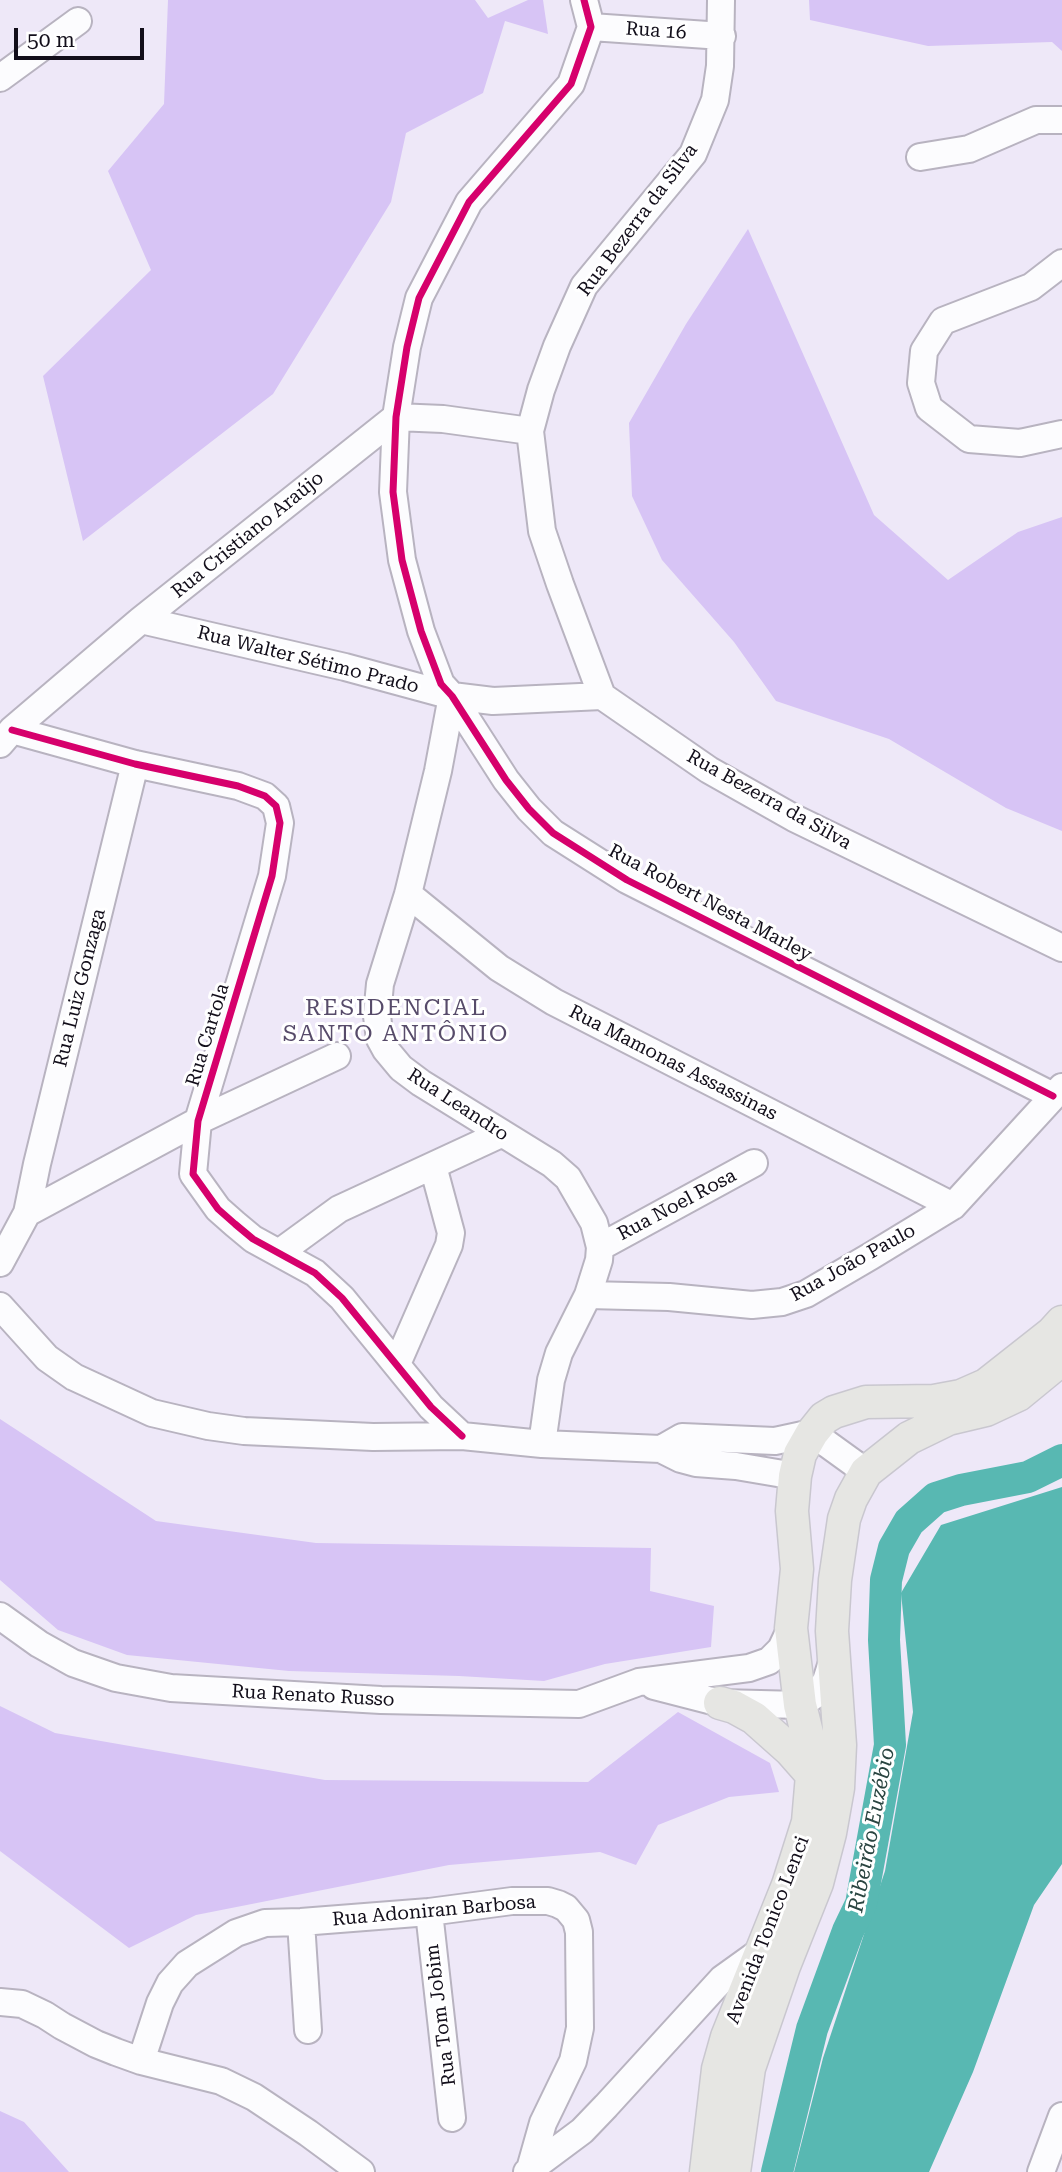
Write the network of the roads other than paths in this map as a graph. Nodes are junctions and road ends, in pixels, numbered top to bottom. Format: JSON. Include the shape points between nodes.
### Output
{"nodes":[{"id":1,"x":584,"y":0,"type":"edge"},
{"id":2,"x":721,"y":0,"type":"edge"},
{"id":3,"x":78,"y":21,"type":"dead end"},
{"id":4,"x":591,"y":27,"type":"junction"},
{"id":5,"x":722,"y":36,"type":"junction"},
{"id":6,"x":0,"y":78,"type":"edge"},
{"id":7,"x":1062,"y":120,"type":"edge"},
{"id":8,"x":920,"y":157,"type":"dead end"},
{"id":9,"x":1062,"y":262,"type":"edge"},
{"id":10,"x":396,"y":417,"type":"junction"},
{"id":11,"x":530,"y":431,"type":"junction"},
{"id":12,"x":1062,"y":434,"type":"edge"},
{"id":13,"x":141,"y":620,"type":"junction"},
{"id":14,"x":452,"y":696,"type":"junction"},
{"id":15,"x":602,"y":696,"type":"junction"},
{"id":16,"x":6,"y":737,"type":"edge"},
{"id":17,"x":135,"y":764,"type":"junction"},
{"id":18,"x":408,"y":894,"type":"junction"},
{"id":19,"x":1062,"y":948,"type":"edge"},
{"id":20,"x":337,"y":1056,"type":"dead end"},
{"id":21,"x":1057,"y":1091,"type":"edge"},
{"id":22,"x":198,"y":1121,"type":"junction"},
{"id":23,"x":501,"y":1134,"type":"junction"},
{"id":24,"x":754,"y":1163,"type":"dead end"},
{"id":25,"x":433,"y":1166,"type":"junction"},
{"id":26,"x":953,"y":1206,"type":"junction"},
{"id":27,"x":27,"y":1213,"type":"junction"},
{"id":28,"x":600,"y":1247,"type":"junction"},
{"id":29,"x":280,"y":1252,"type":"junction"},
{"id":30,"x":0,"y":1263,"type":"edge"},
{"id":31,"x":588,"y":1295,"type":"junction"},
{"id":32,"x":0,"y":1306,"type":"edge"},
{"id":33,"x":1062,"y":1321,"type":"edge"},
{"id":34,"x":1062,"y":1359,"type":"edge"},
{"id":35,"x":397,"y":1364,"type":"junction"},
{"id":36,"x":812,"y":1433,"type":"junction"},
{"id":37,"x":462,"y":1436,"type":"junction"},
{"id":38,"x":734,"y":1439,"type":"junction"},
{"id":39,"x":542,"y":1444,"type":"junction"},
{"id":40,"x":661,"y":1449,"type":"junction"},
{"id":41,"x":736,"y":1466,"type":"junction"},
{"id":42,"x":866,"y":1472,"type":"junction"},
{"id":43,"x":795,"y":1476,"type":"junction"},
{"id":44,"x":797,"y":1569,"type":"junction"},
{"id":45,"x":0,"y":1616,"type":"edge"},
{"id":46,"x":791,"y":1628,"type":"junction"},
{"id":47,"x":833,"y":1642,"type":"junction"},
{"id":48,"x":639,"y":1682,"type":"junction"},
{"id":49,"x":720,"y":1703,"type":"junction"},
{"id":50,"x":800,"y":1704,"type":"junction"},
{"id":51,"x":812,"y":1775,"type":"junction"},
{"id":52,"x":429,"y":1912,"type":"junction"},
{"id":53,"x":301,"y":1922,"type":"junction"},
{"id":54,"x":761,"y":1951,"type":"junction"},
{"id":55,"x":0,"y":2002,"type":"edge"},
{"id":56,"x":308,"y":2030,"type":"dead end"},
{"id":57,"x":141,"y":2061,"type":"junction"},
{"id":58,"x":1062,"y":2116,"type":"edge"},
{"id":59,"x":453,"y":2118,"type":"dead end"},
{"id":60,"x":529,"y":2171,"type":"edge"},
{"id":61,"x":361,"y":2172,"type":"edge"},
{"id":62,"x":706,"y":2172,"type":"edge"},
{"id":63,"x":734,"y":2172,"type":"edge"},
{"id":64,"x":1041,"y":2172,"type":"edge"}],
"edges":[{"from":1,"to":4,"type":"street"},
{"from":2,"to":5,"type":"street","name":"Rua Bezerra da Silva"},
{"from":3,"to":6,"type":"street"},
{"from":4,"to":5,"type":"street","name":"Rua 16"},
{"from":4,"to":10,"type":"street","name":"Rua Robert Nesta Marley","via":[[571,83],[469,202],[419,298]]},
{"from":5,"to":11,"type":"street","name":"Rua Bezerra da Silva","via":[[715,100],[692,154],[584,286],[557,346]]},
{"from":7,"to":8,"type":"street","via":[[1035,120],[969,149]]},
{"from":9,"to":12,"type":"street","via":[[1031,287],[943,321],[924,351],[921,383],[929,408],[970,439],[1020,443]]},
{"from":10,"to":11,"type":"street"},
{"from":10,"to":13,"type":"street","name":"Rua Cristiano Araújo"},
{"from":10,"to":14,"type":"street","name":"Rua Robert Nesta Marley","via":[[393,492],[402,560],[421,631],[441,684]]},
{"from":11,"to":15,"type":"street","name":"Rua Bezerra da Silva","via":[[542,531]]},
{"from":13,"to":14,"type":"street","name":"Rua Walter Sétimo Prado"},
{"from":13,"to":16,"type":"street","name":"Rua Cristiano Araújo"},
{"from":14,"to":15,"type":"street","name":"Rua Walter Sétimo Prado","via":[[493,701]]},
{"from":14,"to":18,"type":"street","name":"Rua Leandro"},
{"from":14,"to":21,"type":"street","name":"Rua Robert Nesta Marley","via":[[506,780],[553,833],[627,880]]},
{"from":15,"to":19,"type":"street","name":"Rua Bezerra da Silva","via":[[709,770],[794,818]]},
{"from":16,"to":17,"type":"street","name":"Rua Cartola"},
{"from":17,"to":22,"type":"street","name":"Rua Cartola","via":[[250,789],[276,807],[280,823],[272,876]]},
{"from":17,"to":27,"type":"street","name":"Rua Luiz Gonzaga"},
{"from":18,"to":23,"type":"street","name":"Rua Leandro","via":[[380,984],[380,1039],[411,1075]]},
{"from":18,"to":26,"type":"street","name":"Rua Mamonas Assassinas","via":[[499,968],[554,1002]]},
{"from":20,"to":22,"type":"street"},
{"from":21,"to":26,"type":"street","name":"Rua João Paulo"},
{"from":22,"to":27,"type":"street"},
{"from":22,"to":29,"type":"street","name":"Rua Cartola","via":[[192,1167],[197,1183],[218,1209],[253,1239]]},
{"from":23,"to":25,"type":"street"},
{"from":23,"to":28,"type":"street","name":"Rua Leandro","via":[[568,1178],[594,1223]]},
{"from":24,"to":28,"type":"street","name":"Rua Noel Rosa"},
{"from":25,"to":29,"type":"street","via":[[339,1209]]},
{"from":25,"to":35,"type":"street","via":[[451,1233],[449,1245]]},
{"from":26,"to":31,"type":"street","name":"Rua João Paulo","via":[[806,1294],[782,1302],[752,1305]]},
{"from":27,"to":30,"type":"street","name":"Rua Luiz Gonzaga"},
{"from":28,"to":31,"type":"street"},
{"from":29,"to":35,"type":"street","name":"Rua Cartola","via":[[315,1273],[342,1298]]},
{"from":31,"to":39,"type":"street","via":[[559,1353]]},
{"from":32,"to":37,"type":"street","via":[[47,1358],[65,1371],[152,1413],[244,1431]]},
{"from":33,"to":36,"type":"main road","name":"Avenida Tonico Lenci","via":[[996,1378],[973,1391],[934,1401],[866,1402],[824,1418]]},
{"from":34,"to":42,"type":"main road","name":"Avenida Tonico Lenci","via":[[1018,1395],[909,1438]]},
{"from":35,"to":37,"type":"street","name":"Rua Cartola","via":[[430,1407]]},
{"from":36,"to":38,"type":"street","via":[[775,1441]]},
{"from":36,"to":42,"type":"street"},
{"from":36,"to":43,"type":"main road","name":"Avenida Tonico Lenci"},
{"from":37,"to":39,"type":"street"},
{"from":38,"to":40,"type":"street","via":[[682,1437]]},
{"from":38,"to":41,"type":"street"},
{"from":39,"to":40,"type":"street"},
{"from":40,"to":41,"type":"street","via":[[688,1461]]},
{"from":41,"to":43,"type":"street"},
{"from":42,"to":47,"type":"main road","name":"Avenida Tonico Lenci","via":[[844,1519],[835,1580]]},
{"from":43,"to":44,"type":"main road","name":"Avenida Tonico Lenci","via":[[792,1511]]},
{"from":44,"to":46,"type":"main road","name":"Avenida Tonico Lenci"},
{"from":44,"to":47,"type":"main road","via":[[807,1656],[822,1660]]},
{"from":45,"to":48,"type":"street","name":"Rua Renato Russo","via":[[74,1663],[116,1678],[172,1688],[381,1700],[579,1704]]},
{"from":46,"to":48,"type":"street","name":"Rua Renato Russo","via":[[769,1661],[749,1668]]},
{"from":46,"to":50,"type":"main road","name":"Avenida Tonico Lenci"},
{"from":47,"to":50,"type":"street","via":[[826,1681],[818,1693]]},
{"from":47,"to":63,"type":"main road","name":"Avenida Tonico Lenci","via":[[840,1745],[830,1833],[817,1883],[749,2068]]},
{"from":48,"to":49,"type":"street"},
{"from":49,"to":50,"type":"street"},
{"from":49,"to":51,"type":"main road","via":[[754,1718]]},
{"from":50,"to":51,"type":"main road","name":"Avenida Tonico Lenci","via":[[810,1739]]},
{"from":51,"to":54,"type":"main road","name":"Avenida Tonico Lenci","via":[[808,1822],[798,1858]]},
{"from":52,"to":53,"type":"street","name":"Rua Adoniran Barbosa"},
{"from":52,"to":59,"type":"street","name":"Rua Tom Jobim"},
{"from":52,"to":60,"type":"street","name":"Rua Adoniran Barbosa","via":[[548,1901],[566,1908],[576,1920],[580,2028],[573,2061],[543,2123]]},
{"from":53,"to":56,"type":"street"},
{"from":53,"to":57,"type":"street","name":"Rua Adoniran Barbosa","via":[[265,1923],[236,1933],[187,1965],[160,2003]]},
{"from":54,"to":60,"type":"street","via":[[722,1979],[582,2131]]},
{"from":54,"to":62,"type":"main road","name":"Avenida Tonico Lenci","via":[[718,2069]]},
{"from":55,"to":57,"type":"street","via":[[22,2004],[96,2044]]},
{"from":57,"to":61,"type":"street","via":[[221,2081],[254,2097]]},
{"from":58,"to":64,"type":"street"}]}
